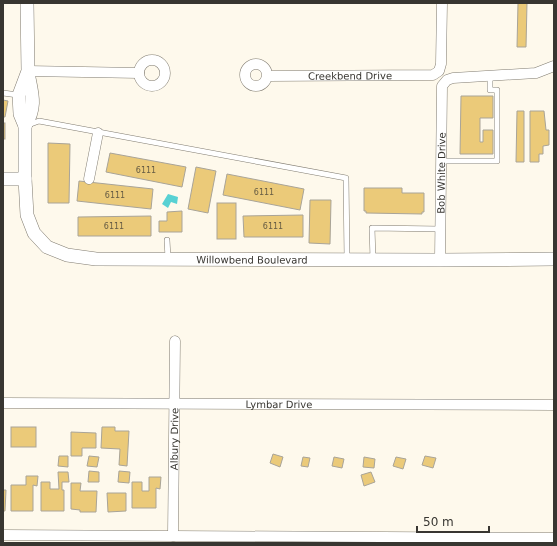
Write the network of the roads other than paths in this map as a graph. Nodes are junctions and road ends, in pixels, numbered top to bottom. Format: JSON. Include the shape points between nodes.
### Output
{"nodes":[{"id":1,"x":27,"y":3,"type":"edge"},
{"id":2,"x":442,"y":3,"type":"edge"},
{"id":3,"x":554,"y":66,"type":"edge"},
{"id":4,"x":28,"y":71,"type":"junction"},
{"id":5,"x":139,"y":73,"type":"dead end"},
{"id":6,"x":268,"y":76,"type":"dead end"},
{"id":7,"x":490,"y":76,"type":"junction"},
{"id":8,"x":3,"y":93,"type":"edge"},
{"id":9,"x":19,"y":95,"type":"junction"},
{"id":10,"x":25,"y":126,"type":"junction"},
{"id":11,"x":98,"y":133,"type":"junction"},
{"id":12,"x":440,"y":161,"type":"junction"},
{"id":13,"x":3,"y":179,"type":"edge"},
{"id":14,"x":24,"y":179,"type":"junction"},
{"id":15,"x":89,"y":179,"type":"dead end"},
{"id":16,"x":440,"y":229,"type":"junction"},
{"id":17,"x":167,"y":240,"type":"dead end"},
{"id":18,"x":168,"y":259,"type":"junction"},
{"id":19,"x":554,"y":259,"type":"edge"},
{"id":20,"x":347,"y":260,"type":"junction"},
{"id":21,"x":373,"y":260,"type":"junction"},
{"id":22,"x":440,"y":260,"type":"junction"},
{"id":23,"x":175,"y":341,"type":"dead end"},
{"id":24,"x":3,"y":403,"type":"edge"},
{"id":25,"x":174,"y":403,"type":"junction"},
{"id":26,"x":554,"y":405,"type":"edge"},
{"id":27,"x":3,"y":535,"type":"edge"},
{"id":28,"x":173,"y":536,"type":"junction"},
{"id":29,"x":554,"y":538,"type":"edge"}],
"edges":[{"from":1,"to":4,"type":"street"},
{"from":2,"to":6,"type":"street","name":"Creekbend Drive","via":[[441,64],[439,71],[433,75]]},
{"from":3,"to":7,"type":"street","via":[[536,73]]},
{"from":4,"to":5,"type":"street"},
{"from":4,"to":9,"type":"street"},
{"from":4,"to":10,"type":"street","via":[[32,114]]},
{"from":7,"to":12,"type":"street","name":"Bob White Drive","via":[[453,78],[442,86]]},
{"from":7,"to":12,"type":"lane","via":[[490,90],[497,90],[497,161]]},
{"from":8,"to":9,"type":"lane"},
{"from":9,"to":10,"type":"street","via":[[20,114]]},
{"from":10,"to":11,"type":"lane","via":[[39,121]]},
{"from":10,"to":14,"type":"street"},
{"from":11,"to":15,"type":"street"},
{"from":11,"to":20,"type":"lane","via":[[346,178]]},
{"from":12,"to":16,"type":"street","name":"Bob White Drive"},
{"from":13,"to":14,"type":"street"},
{"from":14,"to":18,"type":"street","name":"Willowbend Boulevard","via":[[27,215],[34,233],[47,247],[67,255],[96,259]]},
{"from":16,"to":21,"type":"lane","via":[[372,228]]},
{"from":16,"to":22,"type":"street","name":"Bob White Drive"},
{"from":17,"to":18,"type":"lane"},
{"from":18,"to":20,"type":"street","name":"Willowbend Boulevard"},
{"from":19,"to":22,"type":"street","name":"Willowbend Boulevard"},
{"from":20,"to":21,"type":"street","name":"Willowbend Boulevard"},
{"from":21,"to":22,"type":"street","name":"Willowbend Boulevard"},
{"from":23,"to":25,"type":"street","name":"Albury Drive"},
{"from":24,"to":25,"type":"street","name":"Lymbar Drive"},
{"from":25,"to":26,"type":"street","name":"Lymbar Drive"},
{"from":25,"to":28,"type":"street","name":"Albury Drive"},
{"from":27,"to":28,"type":"street"},
{"from":28,"to":29,"type":"street"}]}
